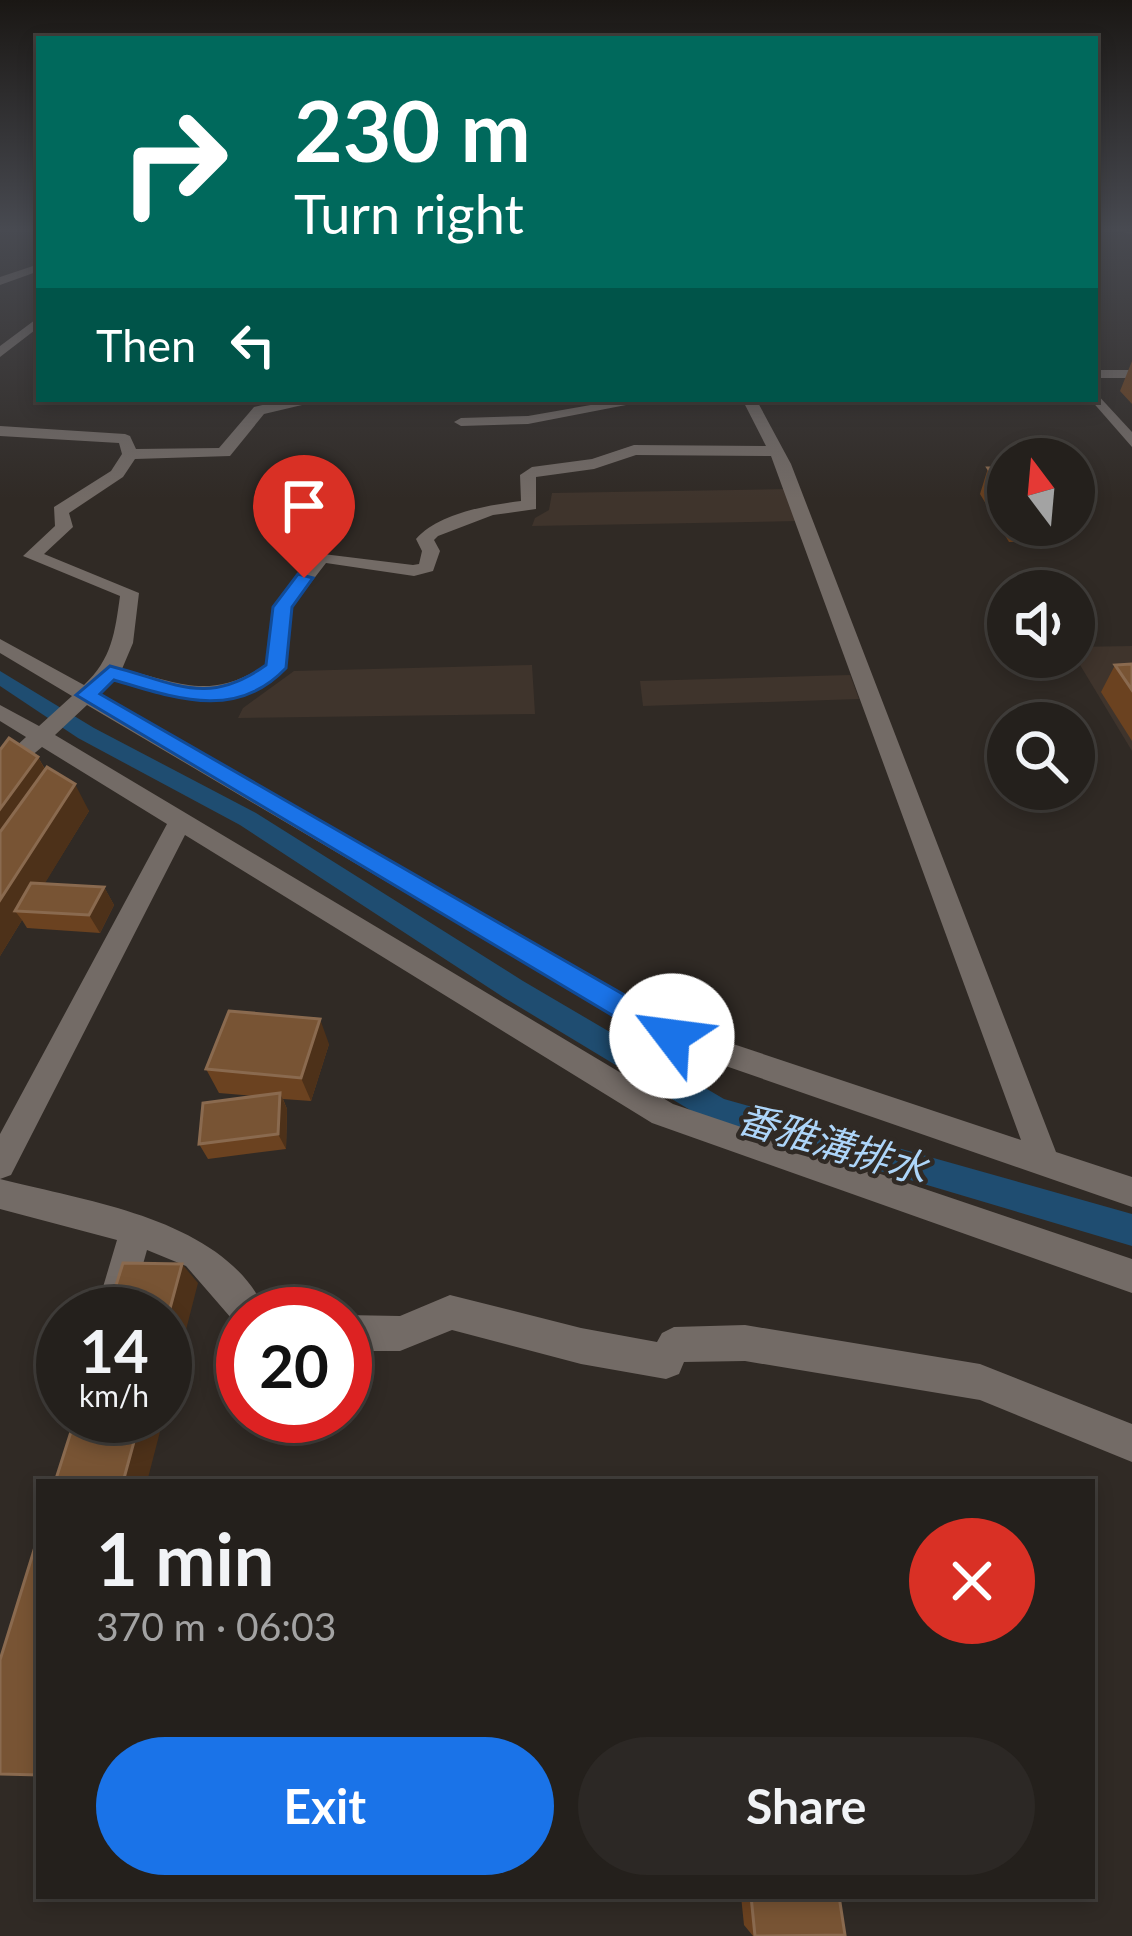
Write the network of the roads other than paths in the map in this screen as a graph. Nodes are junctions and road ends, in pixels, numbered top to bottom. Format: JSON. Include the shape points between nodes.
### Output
{"nodes":[{"id":1,"x":36,"y":323,"type":"edge"},
{"id":2,"x":0,"y":353,"type":"edge"},
{"id":3,"x":1098,"y":374,"type":"edge"},
{"id":4,"x":1132,"y":374,"type":"edge"},
{"id":5,"x":1098,"y":400,"type":"edge"},
{"id":6,"x":296,"y":402,"type":"edge"},
{"id":7,"x":531,"y":402,"type":"edge"},
{"id":8,"x":630,"y":402,"type":"edge"},
{"id":9,"x":751,"y":402,"type":"edge"},
{"id":10,"x":549,"y":414,"type":"junction"},
{"id":11,"x":461,"y":422,"type":"dead end"},
{"id":12,"x":0,"y":430,"type":"edge"},
{"id":13,"x":1132,"y":442,"type":"edge"},
{"id":14,"x":776,"y":452,"type":"junction"},
{"id":15,"x":130,"y":454,"type":"junction"},
{"id":16,"x":0,"y":645,"type":"edge"},
{"id":17,"x":110,"y":672,"type":"junction"},
{"id":18,"x":83,"y":698,"type":"junction"},
{"id":19,"x":0,"y":712,"type":"edge"},
{"id":20,"x":43,"y":732,"type":"junction"},
{"id":21,"x":0,"y":774,"type":"edge"},
{"id":22,"x":181,"y":820,"type":"junction"},
{"id":23,"x":1045,"y":1164,"type":"junction"},
{"id":24,"x":0,"y":1165,"type":"edge"},
{"id":25,"x":1132,"y":1192,"type":"edge"},
{"id":26,"x":0,"y":1194,"type":"edge"},
{"id":27,"x":136,"y":1230,"type":"junction"},
{"id":28,"x":1132,"y":1276,"type":"edge"},
{"id":29,"x":120,"y":1287,"type":"edge"},
{"id":30,"x":226,"y":1287,"type":"edge"},
{"id":31,"x":372,"y":1337,"type":"edge"},
{"id":32,"x":1132,"y":1443,"type":"edge"}],
"edges":[{"from":1,"to":2,"type":"street"},
{"from":3,"to":4,"type":"street"},
{"from":5,"to":13,"type":"street"},
{"from":6,"to":15,"type":"street","via":[[259,410],[224,453]]},
{"from":7,"to":10,"type":"street"},
{"from":8,"to":10,"type":"street"},
{"from":9,"to":14,"type":"street"},
{"from":10,"to":11,"type":"street"},
{"from":12,"to":15,"type":"street","via":[[125,440]]},
{"from":14,"to":17,"type":"street","via":[[634,450],[538,470],[528,475],[530,505],[432,532],[427,567],[321,557],[283,607],[276,668],[228,696],[185,694]]},
{"from":14,"to":23,"type":"street"},
{"from":15,"to":17,"type":"street","via":[[117,474],[60,511],[64,527],[32,556],[130,593]]},
{"from":16,"to":18,"type":"street"},
{"from":17,"to":18,"type":"street"},
{"from":18,"to":20,"type":"street"},
{"from":18,"to":23,"type":"street","via":[[672,1036]]},
{"from":19,"to":20,"type":"street"},
{"from":20,"to":21,"type":"street"},
{"from":20,"to":22,"type":"street"},
{"from":22,"to":24,"type":"street"},
{"from":22,"to":28,"type":"street","via":[[663,1114]]},
{"from":23,"to":25,"type":"street"},
{"from":26,"to":27,"type":"street"},
{"from":27,"to":29,"type":"street"},
{"from":27,"to":30,"type":"street","via":[[198,1255]]},
{"from":31,"to":32,"type":"street","via":[[418,1332],[451,1312],[666,1361],[674,1345],[745,1343],[980,1382]]}]}
